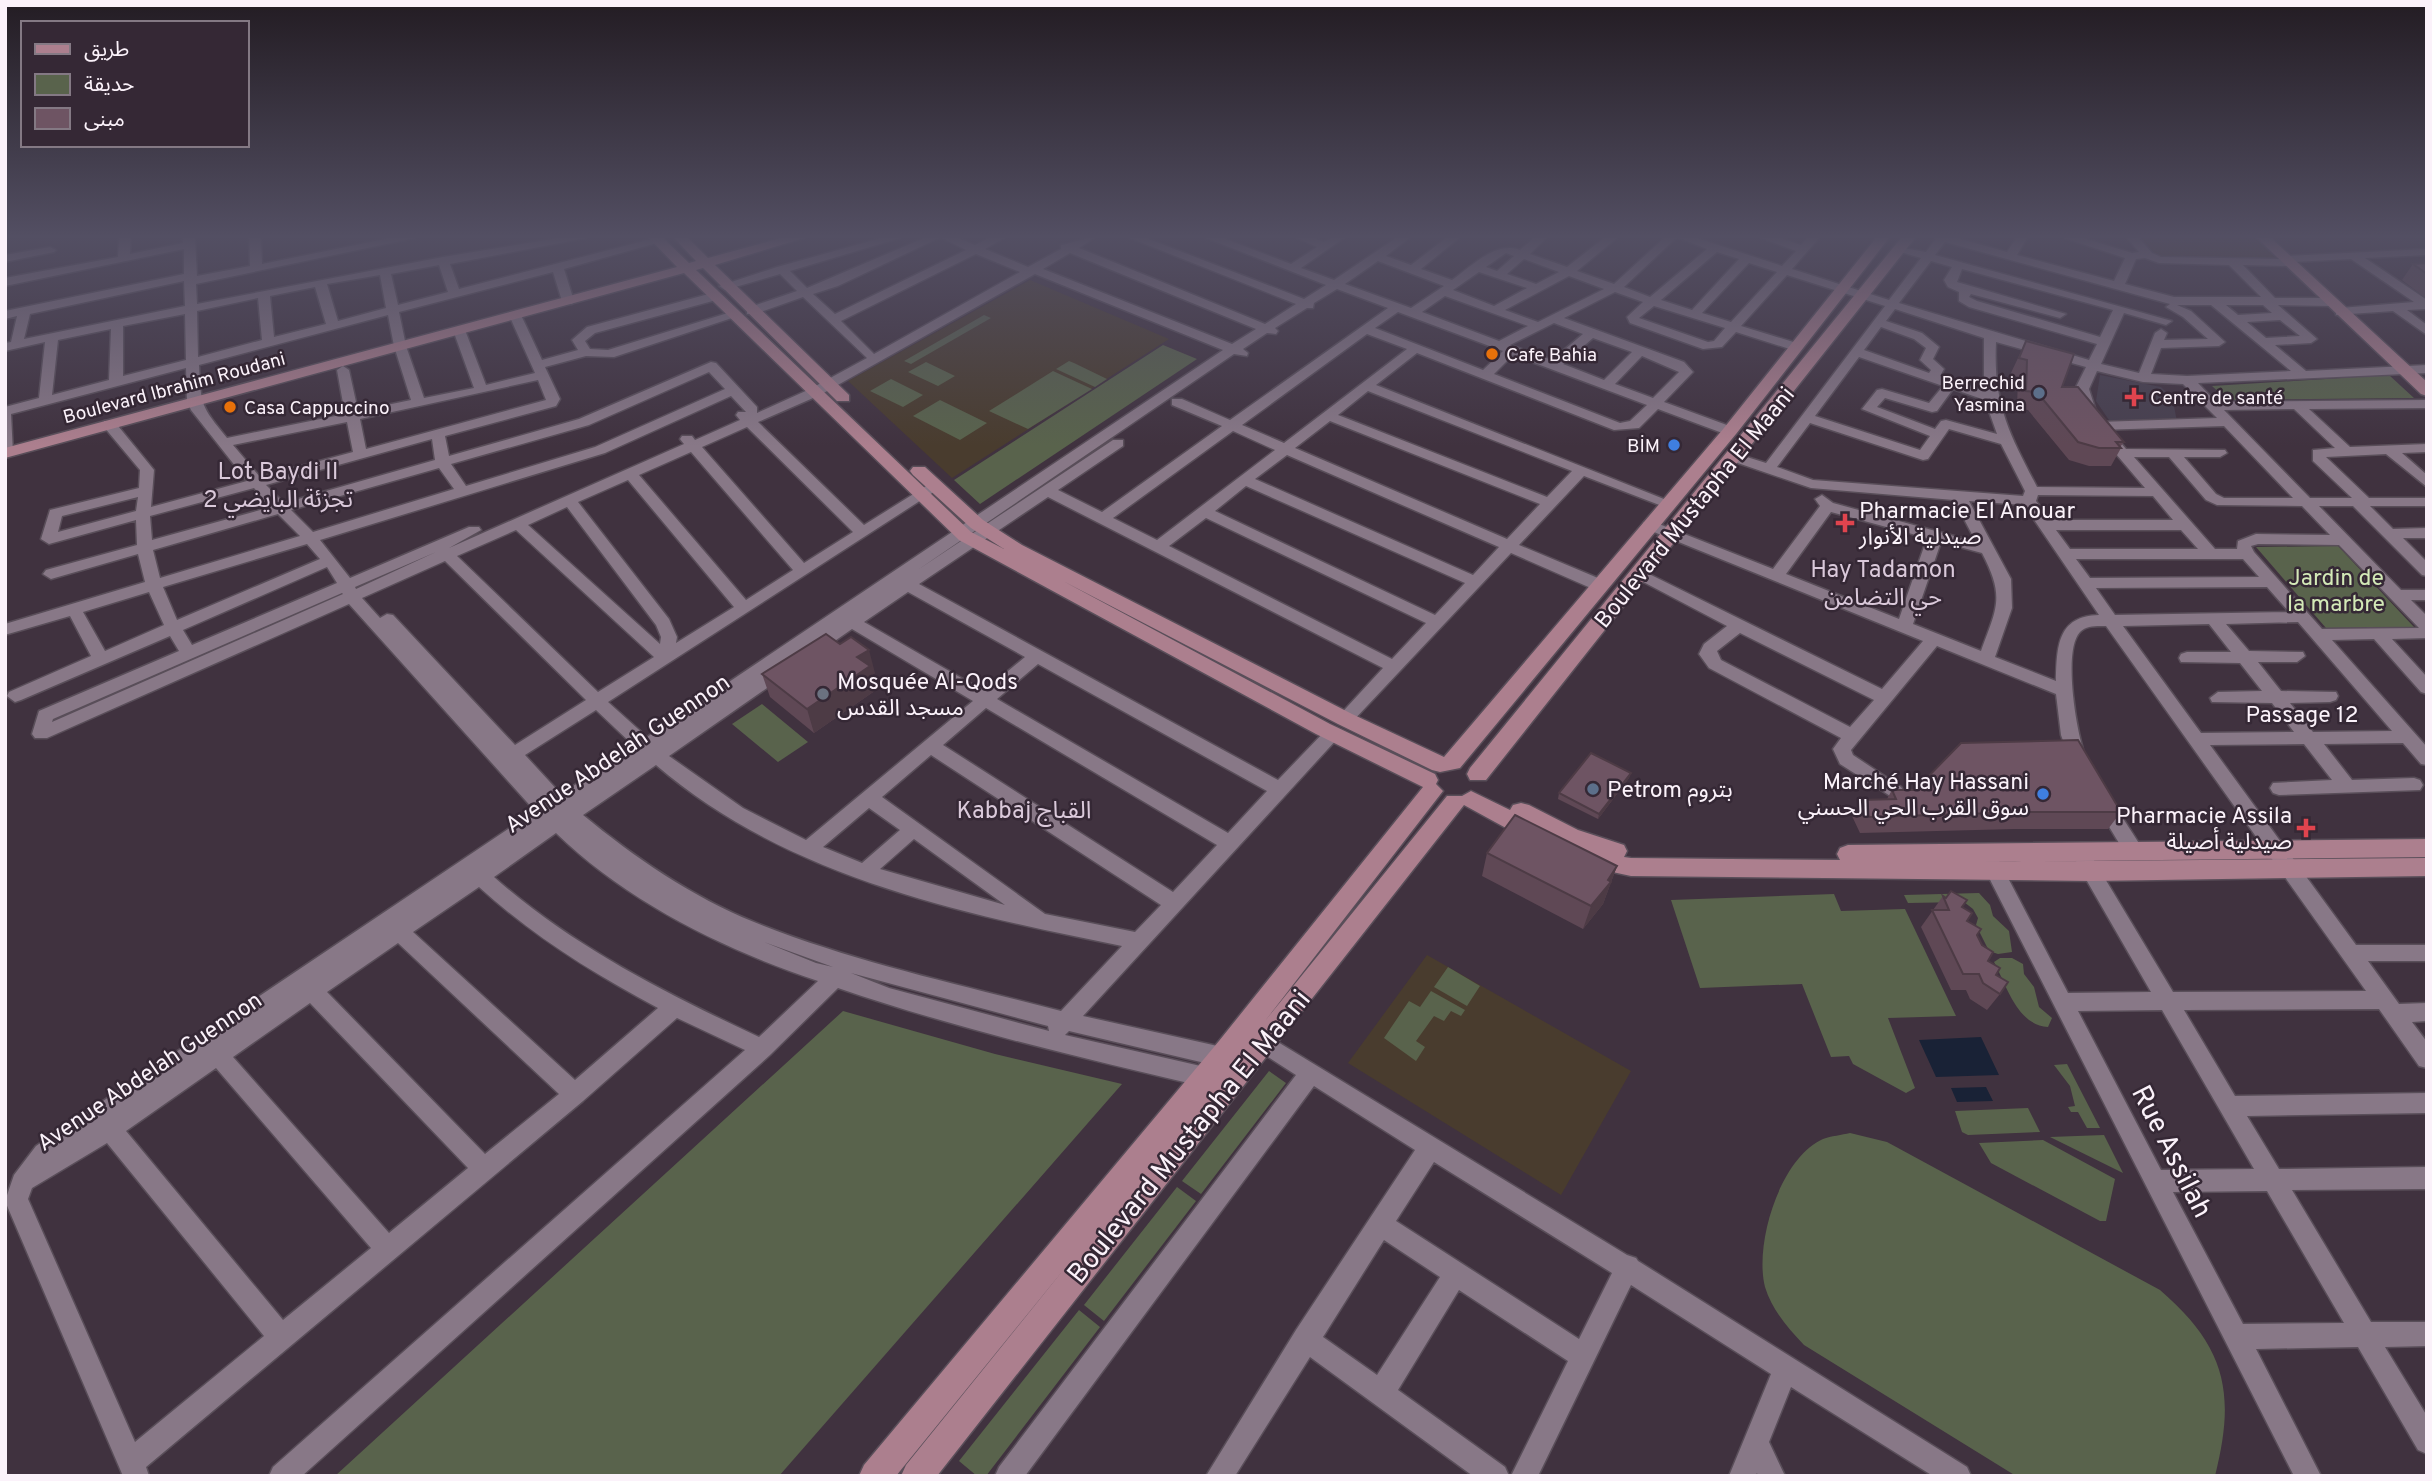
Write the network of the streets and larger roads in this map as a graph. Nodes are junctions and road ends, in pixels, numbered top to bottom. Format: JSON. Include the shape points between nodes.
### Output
{"nodes":[{"id":1,"x":44,"y":307,"type":"edge"},
{"id":2,"x":192,"y":307,"type":"joint"},
{"id":3,"x":265,"y":307,"type":"edge"},
{"id":4,"x":328,"y":307,"type":"edge"},
{"id":5,"x":392,"y":307,"type":"edge"},
{"id":6,"x":408,"y":307,"type":"edge"},
{"id":7,"x":545,"y":307,"type":"edge"},
{"id":8,"x":667,"y":307,"type":"edge"},
{"id":9,"x":737,"y":307,"type":"edge"},
{"id":10,"x":762,"y":307,"type":"edge"},
{"id":11,"x":820,"y":307,"type":"edge"},
{"id":12,"x":859,"y":307,"type":"edge"},
{"id":13,"x":958,"y":307,"type":"edge"},
{"id":14,"x":962,"y":307,"type":"edge"},
{"id":15,"x":1116,"y":307,"type":"edge"},
{"id":16,"x":1216,"y":307,"type":"edge"},
{"id":17,"x":1305,"y":307,"type":"edge"},
{"id":18,"x":1396,"y":307,"type":"edge"},
{"id":19,"x":1401,"y":307,"type":"edge"},
{"id":20,"x":1421,"y":307,"type":"edge"},
{"id":21,"x":1490,"y":307,"type":"edge"},
{"id":22,"x":1501,"y":307,"type":"edge"},
{"id":23,"x":1577,"y":307,"type":"edge"},
{"id":24,"x":1648,"y":307,"type":"edge"},
{"id":25,"x":1670,"y":307,"type":"edge"},
{"id":26,"x":1702,"y":307,"type":"edge"},
{"id":27,"x":1752,"y":307,"type":"edge"},
{"id":28,"x":1827,"y":307,"type":"edge"},
{"id":29,"x":1852,"y":307,"type":"edge"},
{"id":30,"x":1889,"y":307,"type":"edge"},
{"id":31,"x":1897,"y":307,"type":"edge"},
{"id":32,"x":1958,"y":307,"type":"edge"},
{"id":33,"x":1998,"y":307,"type":"edge"},
{"id":34,"x":2026,"y":307,"type":"edge"},
{"id":35,"x":2063,"y":307,"type":"edge"},
{"id":36,"x":2114,"y":307,"type":"edge"},
{"id":37,"x":2172,"y":307,"type":"edge"},
{"id":38,"x":2178,"y":307,"type":"edge"},
{"id":39,"x":2221,"y":307,"type":"edge"},
{"id":40,"x":2275,"y":307,"type":"edge"},
{"id":41,"x":2335,"y":307,"type":"edge"},
{"id":42,"x":2395,"y":307,"type":"edge"},
{"id":43,"x":2120,"y":309,"type":"junction"},
{"id":44,"x":1495,"y":310,"type":"junction"},
{"id":45,"x":24,"y":311,"type":"junction"},
{"id":46,"x":393,"y":311,"type":"junction"},
{"id":47,"x":1414,"y":312,"type":"junction"},
{"id":48,"x":743,"y":313,"type":"junction"},
{"id":49,"x":2060,"y":314,"type":"junction"},
{"id":50,"x":5,"y":315,"type":"edge"},
{"id":51,"x":515,"y":315,"type":"junction"},
{"id":52,"x":1695,"y":315,"type":"junction"},
{"id":53,"x":2284,"y":316,"type":"junction"},
{"id":54,"x":1554,"y":319,"type":"junction"},
{"id":55,"x":2235,"y":319,"type":"junction"},
{"id":56,"x":833,"y":320,"type":"junction"},
{"id":57,"x":2166,"y":321,"type":"junction"},
{"id":58,"x":1878,"y":322,"type":"junction"},
{"id":59,"x":1948,"y":323,"type":"junction"},
{"id":60,"x":117,"y":324,"type":"junction"},
{"id":61,"x":333,"y":325,"type":"junction"},
{"id":62,"x":1538,"y":326,"type":"junction"},
{"id":63,"x":2052,"y":327,"type":"junction"},
{"id":64,"x":1734,"y":328,"type":"junction"},
{"id":65,"x":1366,"y":329,"type":"junction"},
{"id":66,"x":459,"y":330,"type":"junction"},
{"id":67,"x":1271,"y":330,"type":"junction"},
{"id":68,"x":2427,"y":331,"type":"edge"},
{"id":69,"x":1591,"y":333,"type":"junction"},
{"id":70,"x":1990,"y":336,"type":"junction"},
{"id":71,"x":52,"y":337,"type":"junction"},
{"id":72,"x":1682,"y":337,"type":"junction"},
{"id":73,"x":268,"y":342,"type":"junction"},
{"id":74,"x":2103,"y":342,"type":"junction"},
{"id":75,"x":2264,"y":342,"type":"junction"},
{"id":76,"x":2157,"y":344,"type":"junction"},
{"id":77,"x":11,"y":346,"type":"edge"},
{"id":78,"x":400,"y":346,"type":"junction"},
{"id":79,"x":1506,"y":347,"type":"junction"},
{"id":80,"x":1796,"y":347,"type":"junction"},
{"id":81,"x":1416,"y":348,"type":"junction"},
{"id":82,"x":1640,"y":351,"type":"junction"},
{"id":83,"x":586,"y":352,"type":"junction"},
{"id":84,"x":1857,"y":352,"type":"junction"},
{"id":85,"x":2043,"y":352,"type":"junction"},
{"id":86,"x":868,"y":354,"type":"junction"},
{"id":87,"x":1234,"y":355,"type":"junction"},
{"id":88,"x":1660,"y":358,"type":"junction"},
{"id":89,"x":191,"y":362,"type":"junction"},
{"id":90,"x":1554,"y":365,"type":"junction"},
{"id":91,"x":2091,"y":366,"type":"junction"},
{"id":92,"x":2427,"y":369,"type":"edge"},
{"id":93,"x":343,"y":370,"type":"dead end"},
{"id":94,"x":539,"y":370,"type":"junction"},
{"id":95,"x":2403,"y":370,"type":"junction"},
{"id":96,"x":2302,"y":374,"type":"junction"},
{"id":97,"x":1485,"y":375,"type":"junction"},
{"id":98,"x":2143,"y":378,"type":"junction"},
{"id":99,"x":1933,"y":379,"type":"junction"},
{"id":100,"x":2187,"y":380,"type":"junction"},
{"id":101,"x":117,"y":382,"type":"junction"},
{"id":102,"x":1606,"y":384,"type":"junction"},
{"id":103,"x":1950,"y":385,"type":"junction"},
{"id":104,"x":819,"y":386,"type":"junction"},
{"id":105,"x":1366,"y":386,"type":"junction"},
{"id":106,"x":481,"y":390,"type":"junction"},
{"id":107,"x":733,"y":390,"type":"junction"},
{"id":108,"x":2427,"y":391,"type":"edge"},
{"id":109,"x":1992,"y":398,"type":"junction"},
{"id":110,"x":1180,"y":399,"type":"junction"},
{"id":111,"x":45,"y":401,"type":"junction"},
{"id":112,"x":194,"y":401,"type":"junction"},
{"id":113,"x":419,"y":403,"type":"junction"},
{"id":114,"x":1657,"y":404,"type":"junction"},
{"id":115,"x":2295,"y":404,"type":"junction"},
{"id":116,"x":2427,"y":404,"type":"edge"},
{"id":117,"x":2213,"y":406,"type":"junction"},
{"id":118,"x":5,"y":413,"type":"edge"},
{"id":119,"x":748,"y":415,"type":"junction"},
{"id":120,"x":354,"y":416,"type":"junction"},
{"id":121,"x":1328,"y":416,"type":"junction"},
{"id":122,"x":1807,"y":418,"type":"junction"},
{"id":123,"x":2229,"y":422,"type":"junction"},
{"id":124,"x":1236,"y":423,"type":"junction"},
{"id":125,"x":109,"y":424,"type":"junction"},
{"id":126,"x":2099,"y":426,"type":"junction"},
{"id":127,"x":1730,"y":431,"type":"junction"},
{"id":128,"x":438,"y":433,"type":"junction"},
{"id":129,"x":1939,"y":435,"type":"junction"},
{"id":130,"x":2007,"y":441,"type":"junction"},
{"id":131,"x":690,"y":442,"type":"junction"},
{"id":132,"x":225,"y":443,"type":"junction"},
{"id":133,"x":1288,"y":447,"type":"junction"},
{"id":134,"x":2427,"y":448,"type":"edge"},
{"id":135,"x":2389,"y":449,"type":"junction"},
{"id":136,"x":2345,"y":450,"type":"junction"},
{"id":137,"x":6,"y":453,"type":"edge"},
{"id":138,"x":2122,"y":453,"type":"junction"},
{"id":139,"x":2173,"y":453,"type":"junction"},
{"id":140,"x":2220,"y":453,"type":"dead end"},
{"id":141,"x":360,"y":454,"type":"junction"},
{"id":142,"x":1734,"y":457,"type":"junction"},
{"id":143,"x":443,"y":463,"type":"junction"},
{"id":144,"x":1769,"y":469,"type":"junction"},
{"id":145,"x":1581,"y":470,"type":"junction"},
{"id":146,"x":631,"y":474,"type":"junction"},
{"id":147,"x":1247,"y":481,"type":"junction"},
{"id":148,"x":257,"y":483,"type":"junction"},
{"id":149,"x":2427,"y":483,"type":"edge"},
{"id":150,"x":1811,"y":484,"type":"junction"},
{"id":151,"x":461,"y":490,"type":"junction"},
{"id":152,"x":930,"y":490,"type":"junction"},
{"id":153,"x":146,"y":491,"type":"junction"},
{"id":154,"x":1048,"y":491,"type":"junction"},
{"id":155,"x":2156,"y":492,"type":"junction"},
{"id":156,"x":1959,"y":496,"type":"junction"},
{"id":157,"x":2031,"y":496,"type":"junction"},
{"id":158,"x":570,"y":501,"type":"junction"},
{"id":159,"x":2362,"y":502,"type":"junction"},
{"id":160,"x":2427,"y":502,"type":"edge"},
{"id":161,"x":1550,"y":503,"type":"junction"},
{"id":162,"x":1667,"y":503,"type":"junction"},
{"id":163,"x":2310,"y":503,"type":"junction"},
{"id":164,"x":1828,"y":506,"type":"junction"},
{"id":165,"x":283,"y":509,"type":"junction"},
{"id":166,"x":1206,"y":512,"type":"junction"},
{"id":167,"x":141,"y":515,"type":"junction"},
{"id":168,"x":1102,"y":519,"type":"junction"},
{"id":169,"x":518,"y":524,"type":"junction"},
{"id":170,"x":1649,"y":525,"type":"junction"},
{"id":171,"x":2046,"y":525,"type":"junction"},
{"id":172,"x":2186,"y":525,"type":"junction"},
{"id":173,"x":976,"y":532,"type":"junction"},
{"id":174,"x":863,"y":533,"type":"junction"},
{"id":175,"x":2427,"y":533,"type":"edge"},
{"id":176,"x":1673,"y":535,"type":"junction"},
{"id":177,"x":307,"y":537,"type":"junction"},
{"id":178,"x":1935,"y":537,"type":"junction"},
{"id":179,"x":2344,"y":540,"type":"junction"},
{"id":180,"x":2396,"y":541,"type":"junction"},
{"id":181,"x":1513,"y":543,"type":"junction"},
{"id":182,"x":147,"y":546,"type":"junction"},
{"id":183,"x":1157,"y":548,"type":"junction"},
{"id":184,"x":443,"y":550,"type":"junction"},
{"id":185,"x":1989,"y":550,"type":"junction"},
{"id":186,"x":2210,"y":553,"type":"junction"},
{"id":187,"x":2066,"y":554,"type":"junction"},
{"id":188,"x":2247,"y":554,"type":"junction"},
{"id":189,"x":328,"y":561,"type":"junction"},
{"id":190,"x":802,"y":571,"type":"junction"},
{"id":191,"x":2427,"y":572,"type":"edge"},
{"id":192,"x":51,"y":574,"type":"dead end"},
{"id":193,"x":1640,"y":576,"type":"junction"},
{"id":194,"x":1776,"y":576,"type":"junction"},
{"id":195,"x":1476,"y":582,"type":"junction"},
{"id":196,"x":1602,"y":582,"type":"junction"},
{"id":197,"x":2271,"y":582,"type":"junction"},
{"id":198,"x":2086,"y":583,"type":"junction"},
{"id":199,"x":152,"y":584,"type":"junction"},
{"id":200,"x":906,"y":584,"type":"junction"},
{"id":201,"x":353,"y":591,"type":"junction"},
{"id":202,"x":2398,"y":595,"type":"junction"},
{"id":203,"x":2427,"y":595,"type":"edge"},
{"id":204,"x":75,"y":608,"type":"junction"},
{"id":205,"x":744,"y":608,"type":"junction"},
{"id":206,"x":2303,"y":617,"type":"junction"},
{"id":207,"x":2213,"y":618,"type":"junction"},
{"id":208,"x":2111,"y":621,"type":"junction"},
{"id":209,"x":852,"y":622,"type":"junction"},
{"id":210,"x":1439,"y":623,"type":"junction"},
{"id":211,"x":1905,"y":625,"type":"junction"},
{"id":212,"x":1738,"y":626,"type":"junction"},
{"id":213,"x":2427,"y":626,"type":"edge"},
{"id":214,"x":8,"y":629,"type":"dead end"},
{"id":215,"x":172,"y":629,"type":"junction"},
{"id":216,"x":2427,"y":633,"type":"edge"},
{"id":217,"x":2378,"y":634,"type":"junction"},
{"id":218,"x":2318,"y":635,"type":"junction"},
{"id":219,"x":1935,"y":637,"type":"junction"},
{"id":220,"x":188,"y":653,"type":"junction"},
{"id":221,"x":2297,"y":656,"type":"dead end"},
{"id":222,"x":1036,"y":657,"type":"junction"},
{"id":223,"x":1987,"y":657,"type":"junction"},
{"id":224,"x":2245,"y":657,"type":"junction"},
{"id":225,"x":665,"y":658,"type":"junction"},
{"id":226,"x":2187,"y":658,"type":"dead end"},
{"id":227,"x":101,"y":659,"type":"junction"},
{"id":228,"x":1394,"y":667,"type":"junction"},
{"id":229,"x":2418,"y":669,"type":"edge"},
{"id":230,"x":2427,"y":688,"type":"edge"},
{"id":231,"x":2065,"y":691,"type":"junction"},
{"id":232,"x":15,"y":696,"type":"dead end"},
{"id":233,"x":2330,"y":696,"type":"dead end"},
{"id":234,"x":2276,"y":697,"type":"junction"},
{"id":235,"x":1885,"y":698,"type":"junction"},
{"id":236,"x":2218,"y":698,"type":"dead end"},
{"id":237,"x":984,"y":700,"type":"junction"},
{"id":238,"x":597,"y":701,"type":"junction"},
{"id":239,"x":1339,"y":727,"type":"junction"},
{"id":240,"x":1853,"y":736,"type":"junction"},
{"id":241,"x":2407,"y":737,"type":"junction"},
{"id":242,"x":2197,"y":739,"type":"junction"},
{"id":243,"x":2309,"y":740,"type":"junction"},
{"id":244,"x":930,"y":746,"type":"junction"},
{"id":245,"x":650,"y":752,"type":"junction"},
{"id":246,"x":507,"y":758,"type":"junction"},
{"id":247,"x":2427,"y":759,"type":"edge"},
{"id":248,"x":1454,"y":783,"type":"junction"},
{"id":249,"x":2414,"y":785,"type":"dead end"},
{"id":250,"x":2348,"y":787,"type":"junction"},
{"id":251,"x":2279,"y":788,"type":"dead end"},
{"id":252,"x":1280,"y":790,"type":"junction"},
{"id":253,"x":1895,"y":792,"type":"edge"},
{"id":254,"x":869,"y":798,"type":"junction"},
{"id":255,"x":559,"y":813,"type":"junction"},
{"id":256,"x":914,"y":828,"type":"junction"},
{"id":257,"x":1230,"y":843,"type":"junction"},
{"id":258,"x":2427,"y":848,"type":"edge"},
{"id":259,"x":807,"y":850,"type":"junction"},
{"id":260,"x":2276,"y":851,"type":"junction"},
{"id":261,"x":2079,"y":853,"type":"junction"},
{"id":262,"x":2135,"y":853,"type":"junction"},
{"id":263,"x":1990,"y":861,"type":"junction"},
{"id":264,"x":2427,"y":867,"type":"edge"},
{"id":265,"x":474,"y":871,"type":"junction"},
{"id":266,"x":2092,"y":872,"type":"junction"},
{"id":267,"x":2291,"y":872,"type":"junction"},
{"id":268,"x":863,"y":873,"type":"junction"},
{"id":269,"x":1174,"y":903,"type":"junction"},
{"id":270,"x":1045,"y":922,"type":"junction"},
{"id":271,"x":400,"y":932,"type":"junction"},
{"id":272,"x":1139,"y":941,"type":"junction"},
{"id":273,"x":2349,"y":953,"type":"junction"},
{"id":274,"x":2427,"y":953,"type":"edge"},
{"id":275,"x":842,"y":971,"type":"junction"},
{"id":276,"x":312,"y":991,"type":"junction"},
{"id":277,"x":2166,"y":1001,"type":"junction"},
{"id":278,"x":2063,"y":1002,"type":"junction"},
{"id":279,"x":2389,"y":1006,"type":"junction"},
{"id":280,"x":673,"y":1008,"type":"junction"},
{"id":281,"x":2427,"y":1012,"type":"edge"},
{"id":282,"x":1064,"y":1021,"type":"junction"},
{"id":283,"x":1253,"y":1036,"type":"junction"},
{"id":284,"x":1048,"y":1042,"type":"junction"},
{"id":285,"x":762,"y":1048,"type":"junction"},
{"id":286,"x":218,"y":1055,"type":"junction"},
{"id":287,"x":1222,"y":1057,"type":"junction"},
{"id":288,"x":2427,"y":1059,"type":"edge"},
{"id":289,"x":1311,"y":1073,"type":"junction"},
{"id":290,"x":1205,"y":1077,"type":"junction"},
{"id":291,"x":575,"y":1094,"type":"junction"},
{"id":292,"x":2427,"y":1103,"type":"edge"},
{"id":293,"x":2228,"y":1107,"type":"junction"},
{"id":294,"x":110,"y":1129,"type":"junction"},
{"id":295,"x":1429,"y":1149,"type":"junction"},
{"id":296,"x":484,"y":1169,"type":"junction"},
{"id":297,"x":2427,"y":1178,"type":"edge"},
{"id":298,"x":2273,"y":1180,"type":"junction"},
{"id":299,"x":2155,"y":1181,"type":"junction"},
{"id":300,"x":22,"y":1182,"type":"junction"},
{"id":301,"x":1381,"y":1225,"type":"junction"},
{"id":302,"x":388,"y":1250,"type":"junction"},
{"id":303,"x":1628,"y":1266,"type":"junction"},
{"id":304,"x":1456,"y":1273,"type":"junction"},
{"id":305,"x":2427,"y":1334,"type":"edge"},
{"id":306,"x":2364,"y":1335,"type":"junction"},
{"id":307,"x":281,"y":1337,"type":"junction"},
{"id":308,"x":2236,"y":1337,"type":"junction"},
{"id":309,"x":1306,"y":1339,"type":"junction"},
{"id":310,"x":1583,"y":1356,"type":"junction"},
{"id":311,"x":1786,"y":1369,"type":"junction"},
{"id":312,"x":1381,"y":1393,"type":"junction"},
{"id":313,"x":2427,"y":1441,"type":"edge"},
{"id":314,"x":1756,"y":1443,"type":"junction"},
{"id":315,"x":133,"y":1470,"type":"edge"},
{"id":316,"x":922,"y":1474,"type":"edge"},
{"id":317,"x":282,"y":1476,"type":"edge"},
{"id":318,"x":875,"y":1476,"type":"edge"},
{"id":319,"x":1008,"y":1476,"type":"edge"},
{"id":320,"x":1219,"y":1476,"type":"edge"},
{"id":321,"x":1496,"y":1476,"type":"edge"},
{"id":322,"x":1524,"y":1476,"type":"edge"},
{"id":323,"x":1742,"y":1476,"type":"edge"},
{"id":324,"x":1772,"y":1476,"type":"edge"},
{"id":325,"x":1958,"y":1476,"type":"edge"},
{"id":326,"x":2308,"y":1476,"type":"edge"}],
"edges":[{"from":1,"to":45,"type":"street"},
{"from":2,"to":60,"type":"street"},
{"from":2,"to":89,"type":"street"},
{"from":3,"to":73,"type":"street"},
{"from":4,"to":61,"type":"street"},
{"from":5,"to":46,"type":"street"},
{"from":6,"to":46,"type":"street"},
{"from":7,"to":51,"type":"street","name":"Boulevard Ibrahim Roudani"},
{"from":8,"to":83,"type":"street","via":[[591,330],[578,340]]},
{"from":9,"to":48,"type":"street"},
{"from":10,"to":48,"type":"street"},
{"from":11,"to":56,"type":"street"},
{"from":12,"to":56,"type":"street"},
{"from":13,"to":86,"type":"street"},
{"from":14,"to":104,"type":"street"},
{"from":15,"to":87,"type":"street"},
{"from":16,"to":67,"type":"street"},
{"from":17,"to":67,"type":"street","name":"Avenue Abdelah Guennon"},
{"from":18,"to":65,"type":"street"},
{"from":19,"to":47,"type":"street"},
{"from":20,"to":47,"type":"street"},
{"from":21,"to":44,"type":"street"},
{"from":22,"to":44,"type":"street"},
{"from":23,"to":54,"type":"street"},
{"from":24,"to":72,"type":"street","via":[[1633,319]]},
{"from":25,"to":52,"type":"street"},
{"from":26,"to":52,"type":"street"},
{"from":27,"to":64,"type":"street"},
{"from":28,"to":80,"type":"street","name":"Boulevard Mustapha El Maani"},
{"from":29,"to":142,"type":"street","name":"Boulevard Mustapha El Maani"},
{"from":30,"to":58,"type":"street"},
{"from":31,"to":59,"type":"street"},
{"from":32,"to":59,"type":"street"},
{"from":33,"to":63,"type":"street"},
{"from":34,"to":49,"type":"street"},
{"from":35,"to":49,"type":"street"},
{"from":36,"to":43,"type":"street"},
{"from":37,"to":57,"type":"street"},
{"from":38,"to":76,"type":"street","via":[[2219,342]]},
{"from":39,"to":55,"type":"street"},
{"from":40,"to":53,"type":"street"},
{"from":41,"to":95,"type":"street"},
{"from":42,"to":68,"type":"street"},
{"from":43,"to":57,"type":"street"},
{"from":43,"to":74,"type":"street"},
{"from":44,"to":62,"type":"street"},
{"from":45,"to":50,"type":"street"},
{"from":45,"to":77,"type":"street"},
{"from":46,"to":61,"type":"street"},
{"from":46,"to":78,"type":"street"},
{"from":47,"to":79,"type":"street"},
{"from":48,"to":83,"type":"street","via":[[609,354]]},
{"from":48,"to":104,"type":"street"},
{"from":49,"to":63,"type":"street"},
{"from":51,"to":66,"type":"street","name":"Boulevard Ibrahim Roudani"},
{"from":51,"to":94,"type":"street"},
{"from":52,"to":64,"type":"street"},
{"from":53,"to":55,"type":"street"},
{"from":53,"to":75,"type":"street","via":[[2311,339]]},
{"from":54,"to":62,"type":"street"},
{"from":54,"to":69,"type":"street"},
{"from":55,"to":75,"type":"street"},
{"from":56,"to":86,"type":"street"},
{"from":57,"to":76,"type":"street"},
{"from":58,"to":84,"type":"street"},
{"from":58,"to":99,"type":"street","via":[[1918,336],[1933,347],[1926,360],[1938,369]]},
{"from":59,"to":70,"type":"street"},
{"from":60,"to":71,"type":"street"},
{"from":60,"to":101,"type":"street"},
{"from":61,"to":73,"type":"street"},
{"from":62,"to":79,"type":"street"},
{"from":63,"to":74,"type":"street"},
{"from":63,"to":85,"type":"street"},
{"from":64,"to":72,"type":"street","via":[[1711,346]]},
{"from":64,"to":80,"type":"street"},
{"from":65,"to":81,"type":"street"},
{"from":65,"to":124,"type":"street"},
{"from":66,"to":78,"type":"street","name":"Boulevard Ibrahim Roudani"},
{"from":66,"to":106,"type":"street"},
{"from":67,"to":87,"type":"street","name":"Avenue Abdelah Guennon"},
{"from":69,"to":82,"type":"street"},
{"from":69,"to":90,"type":"street"},
{"from":70,"to":85,"type":"street"},
{"from":70,"to":109,"type":"street"},
{"from":71,"to":77,"type":"street"},
{"from":71,"to":111,"type":"street"},
{"from":72,"to":88,"type":"street"},
{"from":73,"to":89,"type":"street"},
{"from":74,"to":91,"type":"street"},
{"from":75,"to":96,"type":"street"},
{"from":76,"to":98,"type":"street"},
{"from":78,"to":112,"type":"street","name":"Boulevard Ibrahim Roudani"},
{"from":78,"to":113,"type":"street"},
{"from":79,"to":90,"type":"street"},
{"from":79,"to":97,"type":"street"},
{"from":80,"to":127,"type":"street","name":"Boulevard Mustapha El Maani"},
{"from":81,"to":97,"type":"street"},
{"from":81,"to":105,"type":"street"},
{"from":82,"to":88,"type":"street"},
{"from":82,"to":102,"type":"street"},
{"from":83,"to":94,"type":"street"},
{"from":84,"to":99,"type":"street"},
{"from":84,"to":122,"type":"street"},
{"from":85,"to":91,"type":"street"},
{"from":86,"to":104,"type":"street"},
{"from":87,"to":110,"type":"street","name":"Avenue Abdelah Guennon"},
{"from":87,"to":173,"type":"street","name":"Avenue Abdelah Guennon"},
{"from":88,"to":114,"type":"street","via":[[1687,372]]},
{"from":89,"to":101,"type":"street"},
{"from":89,"to":112,"type":"street"},
{"from":90,"to":102,"type":"street"},
{"from":91,"to":98,"type":"street"},
{"from":91,"to":126,"type":"street","via":[[2083,396]]},
{"from":92,"to":95,"type":"street"},
{"from":93,"to":120,"type":"street"},
{"from":94,"to":106,"type":"street"},
{"from":94,"to":128,"type":"street","via":[[551,402]]},
{"from":95,"to":96,"type":"street"},
{"from":95,"to":108,"type":"street"},
{"from":96,"to":100,"type":"street"},
{"from":97,"to":114,"type":"street","via":[[1619,427],[1634,425]]},
{"from":98,"to":100,"type":"street"},
{"from":99,"to":103,"type":"street"},
{"from":100,"to":117,"type":"street"},
{"from":101,"to":111,"type":"street"},
{"from":102,"to":114,"type":"street"},
{"from":103,"to":109,"type":"street"},
{"from":103,"to":129,"type":"street","via":[[1932,408],[1882,393],[1869,409]]},
{"from":104,"to":119,"type":"street"},
{"from":104,"to":152,"type":"street"},
{"from":105,"to":121,"type":"street"},
{"from":105,"to":145,"type":"street"},
{"from":106,"to":113,"type":"street"},
{"from":107,"to":119,"type":"street"},
{"from":107,"to":143,"type":"street","via":[[711,366],[584,422]]},
{"from":107,"to":151,"type":"street","via":[[600,450]]},
{"from":109,"to":130,"type":"street"},
{"from":110,"to":124,"type":"street"},
{"from":110,"to":154,"type":"street","name":"Avenue Abdelah Guennon"},
{"from":111,"to":118,"type":"street"},
{"from":112,"to":125,"type":"street","name":"Boulevard Ibrahim Roudani"},
{"from":112,"to":132,"type":"street"},
{"from":113,"to":120,"type":"street"},
{"from":114,"to":127,"type":"street"},
{"from":115,"to":116,"type":"street"},
{"from":115,"to":117,"type":"street"},
{"from":115,"to":136,"type":"street"},
{"from":117,"to":123,"type":"street"},
{"from":118,"to":137,"type":"street"},
{"from":119,"to":131,"type":"street"},
{"from":119,"to":174,"type":"street"},
{"from":120,"to":132,"type":"street"},
{"from":120,"to":141,"type":"street"},
{"from":121,"to":133,"type":"street"},
{"from":121,"to":161,"type":"street"},
{"from":122,"to":129,"type":"street","via":[[1923,456]]},
{"from":122,"to":144,"type":"street"},
{"from":123,"to":126,"type":"street"},
{"from":123,"to":163,"type":"street"},
{"from":124,"to":133,"type":"street"},
{"from":124,"to":168,"type":"street"},
{"from":125,"to":137,"type":"street","name":"Boulevard Ibrahim Roudani"},
{"from":125,"to":153,"type":"street","via":[[146,470]]},
{"from":126,"to":138,"type":"street"},
{"from":127,"to":162,"type":"street","name":"Boulevard Mustapha El Maani"},
{"from":128,"to":141,"type":"street"},
{"from":128,"to":143,"type":"street"},
{"from":129,"to":130,"type":"street","via":[[1948,424]]},
{"from":130,"to":157,"type":"street"},
{"from":131,"to":146,"type":"street"},
{"from":131,"to":184,"type":"street"},
{"from":131,"to":190,"type":"street"},
{"from":132,"to":148,"type":"street"},
{"from":133,"to":147,"type":"street"},
{"from":133,"to":181,"type":"street"},
{"from":134,"to":135,"type":"street"},
{"from":135,"to":136,"type":"street"},
{"from":135,"to":149,"type":"street"},
{"from":136,"to":159,"type":"street","via":[[2317,455]]},
{"from":138,"to":139,"type":"street"},
{"from":138,"to":155,"type":"street"},
{"from":139,"to":140,"type":"street"},
{"from":139,"to":163,"type":"street","via":[[2216,500]]},
{"from":141,"to":148,"type":"street"},
{"from":142,"to":144,"type":"street"},
{"from":142,"to":176,"type":"street","name":"Boulevard Mustapha El Maani"},
{"from":143,"to":151,"type":"street"},
{"from":143,"to":165,"type":"street"},
{"from":144,"to":150,"type":"street"},
{"from":145,"to":161,"type":"street"},
{"from":145,"to":162,"type":"street"},
{"from":146,"to":158,"type":"street"},
{"from":146,"to":205,"type":"street"},
{"from":147,"to":166,"type":"street"},
{"from":147,"to":195,"type":"street"},
{"from":148,"to":165,"type":"street"},
{"from":148,"to":167,"type":"street"},
{"from":150,"to":156,"type":"street"},
{"from":150,"to":164,"type":"street"},
{"from":151,"to":177,"type":"street"},
{"from":152,"to":173,"type":"street"},
{"from":152,"to":174,"type":"street"},
{"from":153,"to":167,"type":"street"},
{"from":153,"to":167,"type":"street","via":[[58,511],[47,538]]},
{"from":154,"to":168,"type":"street"},
{"from":154,"to":173,"type":"street","name":"Avenue Abdelah Guennon"},
{"from":155,"to":157,"type":"street"},
{"from":155,"to":172,"type":"street"},
{"from":156,"to":157,"type":"street"},
{"from":156,"to":185,"type":"street"},
{"from":157,"to":171,"type":"street"},
{"from":158,"to":169,"type":"street"},
{"from":158,"to":225,"type":"street","via":[[663,623],[669,637]]},
{"from":159,"to":160,"type":"street"},
{"from":159,"to":163,"type":"street"},
{"from":159,"to":180,"type":"street"},
{"from":161,"to":181,"type":"street"},
{"from":162,"to":170,"type":"street","name":"Boulevard Mustapha El Maani"},
{"from":163,"to":179,"type":"street"},
{"from":164,"to":178,"type":"street"},
{"from":164,"to":194,"type":"street"},
{"from":165,"to":177,"type":"street"},
{"from":165,"to":182,"type":"street"},
{"from":166,"to":183,"type":"street"},
{"from":166,"to":210,"type":"street"},
{"from":167,"to":182,"type":"street"},
{"from":168,"to":183,"type":"street"},
{"from":169,"to":184,"type":"street"},
{"from":169,"to":225,"type":"street"},
{"from":170,"to":176,"type":"street"},
{"from":170,"to":196,"type":"street","name":"Boulevard Mustapha El Maani"},
{"from":171,"to":172,"type":"street"},
{"from":171,"to":187,"type":"street"},
{"from":172,"to":186,"type":"street"},
{"from":173,"to":200,"type":"street","name":"Avenue Abdelah Guennon"},
{"from":173,"to":239,"type":"street"},
{"from":173,"to":245,"type":"street","name":"Avenue Abdelah Guennon"},
{"from":174,"to":190,"type":"street"},
{"from":175,"to":180,"type":"street","via":[[2397,533]]},
{"from":176,"to":193,"type":"street","name":"Boulevard Mustapha El Maani"},
{"from":176,"to":194,"type":"street"},
{"from":177,"to":189,"type":"street"},
{"from":177,"to":199,"type":"street"},
{"from":178,"to":185,"type":"street"},
{"from":178,"to":211,"type":"street"},
{"from":179,"to":188,"type":"street","via":[[2246,541]]},
{"from":179,"to":202,"type":"street"},
{"from":180,"to":191,"type":"street"},
{"from":181,"to":195,"type":"street"},
{"from":181,"to":196,"type":"street"},
{"from":182,"to":192,"type":"street"},
{"from":182,"to":199,"type":"street"},
{"from":183,"to":228,"type":"street"},
{"from":184,"to":201,"type":"street"},
{"from":184,"to":238,"type":"street"},
{"from":185,"to":223,"type":"street","via":[[2005,590],[2004,608]]},
{"from":186,"to":187,"type":"street"},
{"from":186,"to":188,"type":"street"},
{"from":187,"to":198,"type":"street"},
{"from":188,"to":197,"type":"street"},
{"from":189,"to":201,"type":"street"},
{"from":189,"to":215,"type":"street"},
{"from":190,"to":205,"type":"street"},
{"from":193,"to":212,"type":"street"},
{"from":193,"to":248,"type":"street","name":"Boulevard Mustapha El Maani"},
{"from":194,"to":211,"type":"street"},
{"from":195,"to":210,"type":"street"},
{"from":196,"to":248,"type":"street","name":"Boulevard Mustapha El Maani"},
{"from":197,"to":198,"type":"street"},
{"from":197,"to":206,"type":"street"},
{"from":198,"to":208,"type":"street"},
{"from":199,"to":204,"type":"street"},
{"from":199,"to":215,"type":"street"},
{"from":200,"to":209,"type":"street","name":"Avenue Abdelah Guennon"},
{"from":200,"to":222,"type":"street"},
{"from":201,"to":220,"type":"street"},
{"from":201,"to":220,"type":"street","via":[[41,734],[46,715]]},
{"from":201,"to":246,"type":"street"},
{"from":202,"to":203,"type":"street"},
{"from":202,"to":213,"type":"street"},
{"from":204,"to":214,"type":"street"},
{"from":204,"to":227,"type":"street"},
{"from":205,"to":225,"type":"street"},
{"from":206,"to":207,"type":"street"},
{"from":206,"to":218,"type":"street"},
{"from":207,"to":208,"type":"street"},
{"from":207,"to":224,"type":"street"},
{"from":208,"to":231,"type":"street","via":[[2087,621],[2071,632]]},
{"from":208,"to":242,"type":"street"},
{"from":209,"to":237,"type":"street"},
{"from":209,"to":245,"type":"street","name":"Avenue Abdelah Guennon"},
{"from":210,"to":228,"type":"street"},
{"from":211,"to":219,"type":"street"},
{"from":212,"to":235,"type":"street"},
{"from":212,"to":240,"type":"street","via":[[1710,648],[1710,660]]},
{"from":215,"to":220,"type":"street"},
{"from":215,"to":227,"type":"street"},
{"from":216,"to":217,"type":"street"},
{"from":217,"to":218,"type":"street"},
{"from":217,"to":229,"type":"street"},
{"from":218,"to":241,"type":"street"},
{"from":219,"to":223,"type":"street"},
{"from":219,"to":235,"type":"street"},
{"from":221,"to":224,"type":"street"},
{"from":222,"to":237,"type":"street"},
{"from":222,"to":252,"type":"street"},
{"from":223,"to":231,"type":"street"},
{"from":224,"to":226,"type":"street"},
{"from":224,"to":234,"type":"street"},
{"from":225,"to":238,"type":"street"},
{"from":227,"to":232,"type":"street"},
{"from":228,"to":239,"type":"street"},
{"from":229,"to":230,"type":"street"},
{"from":231,"to":262,"type":"street","via":[[2070,743]]},
{"from":233,"to":234,"type":"street"},
{"from":234,"to":236,"type":"street"},
{"from":234,"to":243,"type":"street"},
{"from":235,"to":240,"type":"street"},
{"from":237,"to":244,"type":"street"},
{"from":237,"to":257,"type":"street"},
{"from":238,"to":245,"type":"street"},
{"from":238,"to":246,"type":"street"},
{"from":239,"to":248,"type":"street"},
{"from":239,"to":252,"type":"street"},
{"from":240,"to":253,"type":"street","via":[[1842,749],[1846,759]]},
{"from":241,"to":243,"type":"street","name":"Passage 12"},
{"from":241,"to":247,"type":"street"},
{"from":242,"to":243,"type":"street","name":"Passage 12"},
{"from":242,"to":260,"type":"street"},
{"from":243,"to":250,"type":"street"},
{"from":244,"to":254,"type":"street"},
{"from":244,"to":269,"type":"street"},
{"from":245,"to":255,"type":"street","name":"Avenue Abdelah Guennon"},
{"from":245,"to":259,"type":"street","via":[[735,812]]},
{"from":246,"to":255,"type":"street"},
{"from":248,"to":263,"type":"street","via":[[1584,858],[1622,866]]},
{"from":248,"to":283,"type":"street","name":"Boulevard Mustapha El Maani"},
{"from":249,"to":250,"type":"street"},
{"from":250,"to":251,"type":"street"},
{"from":252,"to":257,"type":"street"},
{"from":254,"to":256,"type":"street"},
{"from":254,"to":259,"type":"street"},
{"from":255,"to":265,"type":"street","name":"Avenue Abdelah Guennon"},
{"from":255,"to":275,"type":"street","via":[[596,858],[646,892],[735,939]]},
{"from":256,"to":268,"type":"street"},
{"from":256,"to":270,"type":"street"},
{"from":257,"to":269,"type":"street"},
{"from":258,"to":260,"type":"street"},
{"from":259,"to":268,"type":"street"},
{"from":260,"to":262,"type":"street"},
{"from":260,"to":267,"type":"street"},
{"from":261,"to":262,"type":"street"},
{"from":261,"to":263,"type":"street"},
{"from":261,"to":266,"type":"street"},
{"from":263,"to":266,"type":"street"},
{"from":263,"to":278,"type":"street","name":"Rue Assilah"},
{"from":264,"to":267,"type":"street"},
{"from":265,"to":271,"type":"street","name":"Avenue Abdelah Guennon"},
{"from":265,"to":280,"type":"street","via":[[600,967]]},
{"from":265,"to":300,"type":"street","name":"Avenue Abdelah Guennon","via":[[44,1154]]},
{"from":266,"to":267,"type":"street"},
{"from":266,"to":277,"type":"street"},
{"from":267,"to":273,"type":"street"},
{"from":268,"to":270,"type":"street"},
{"from":269,"to":272,"type":"street"},
{"from":270,"to":272,"type":"street"},
{"from":271,"to":276,"type":"street","name":"Avenue Abdelah Guennon"},
{"from":271,"to":291,"type":"street"},
{"from":272,"to":282,"type":"street"},
{"from":273,"to":274,"type":"street"},
{"from":273,"to":279,"type":"street"},
{"from":275,"to":282,"type":"street"},
{"from":275,"to":284,"type":"street"},
{"from":275,"to":285,"type":"street"},
{"from":276,"to":286,"type":"street","name":"Avenue Abdelah Guennon"},
{"from":276,"to":296,"type":"street"},
{"from":277,"to":278,"type":"street"},
{"from":277,"to":279,"type":"street"},
{"from":277,"to":293,"type":"street"},
{"from":278,"to":299,"type":"street","name":"Rue Assilah"},
{"from":279,"to":281,"type":"street"},
{"from":279,"to":288,"type":"street"},
{"from":280,"to":285,"type":"street"},
{"from":280,"to":291,"type":"street"},
{"from":282,"to":284,"type":"street"},
{"from":282,"to":287,"type":"street"},
{"from":283,"to":287,"type":"street","name":"Boulevard Mustapha El Maani"},
{"from":283,"to":289,"type":"street"},
{"from":283,"to":316,"type":"street","name":"Boulevard Mustapha El Maani"},
{"from":284,"to":290,"type":"street"},
{"from":285,"to":317,"type":"street"},
{"from":286,"to":294,"type":"street","name":"Avenue Abdelah Guennon"},
{"from":286,"to":302,"type":"street"},
{"from":287,"to":290,"type":"street","name":"Boulevard Mustapha El Maani"},
{"from":289,"to":295,"type":"street"},
{"from":289,"to":319,"type":"street"},
{"from":290,"to":318,"type":"street","name":"Boulevard Mustapha El Maani"},
{"from":291,"to":296,"type":"street"},
{"from":292,"to":293,"type":"street"},
{"from":293,"to":298,"type":"street"},
{"from":294,"to":300,"type":"street","name":"Avenue Abdelah Guennon"},
{"from":294,"to":307,"type":"street"},
{"from":295,"to":301,"type":"street"},
{"from":295,"to":303,"type":"street"},
{"from":296,"to":302,"type":"street"},
{"from":297,"to":298,"type":"street"},
{"from":298,"to":299,"type":"street"},
{"from":298,"to":306,"type":"street"},
{"from":299,"to":308,"type":"street","name":"Rue Assilah"},
{"from":300,"to":315,"type":"street","via":[[16,1199]]},
{"from":301,"to":304,"type":"street"},
{"from":301,"to":309,"type":"street"},
{"from":302,"to":307,"type":"street"},
{"from":303,"to":310,"type":"street"},
{"from":303,"to":311,"type":"street"},
{"from":304,"to":310,"type":"street"},
{"from":304,"to":312,"type":"street"},
{"from":305,"to":306,"type":"street"},
{"from":306,"to":308,"type":"street"},
{"from":306,"to":313,"type":"street"},
{"from":307,"to":315,"type":"street"},
{"from":308,"to":326,"type":"street","name":"Rue Assilah"},
{"from":309,"to":312,"type":"street"},
{"from":309,"to":320,"type":"street"},
{"from":310,"to":322,"type":"street"},
{"from":311,"to":314,"type":"street"},
{"from":311,"to":325,"type":"street"},
{"from":312,"to":321,"type":"street"},
{"from":314,"to":323,"type":"street"},
{"from":314,"to":324,"type":"street"}]}
